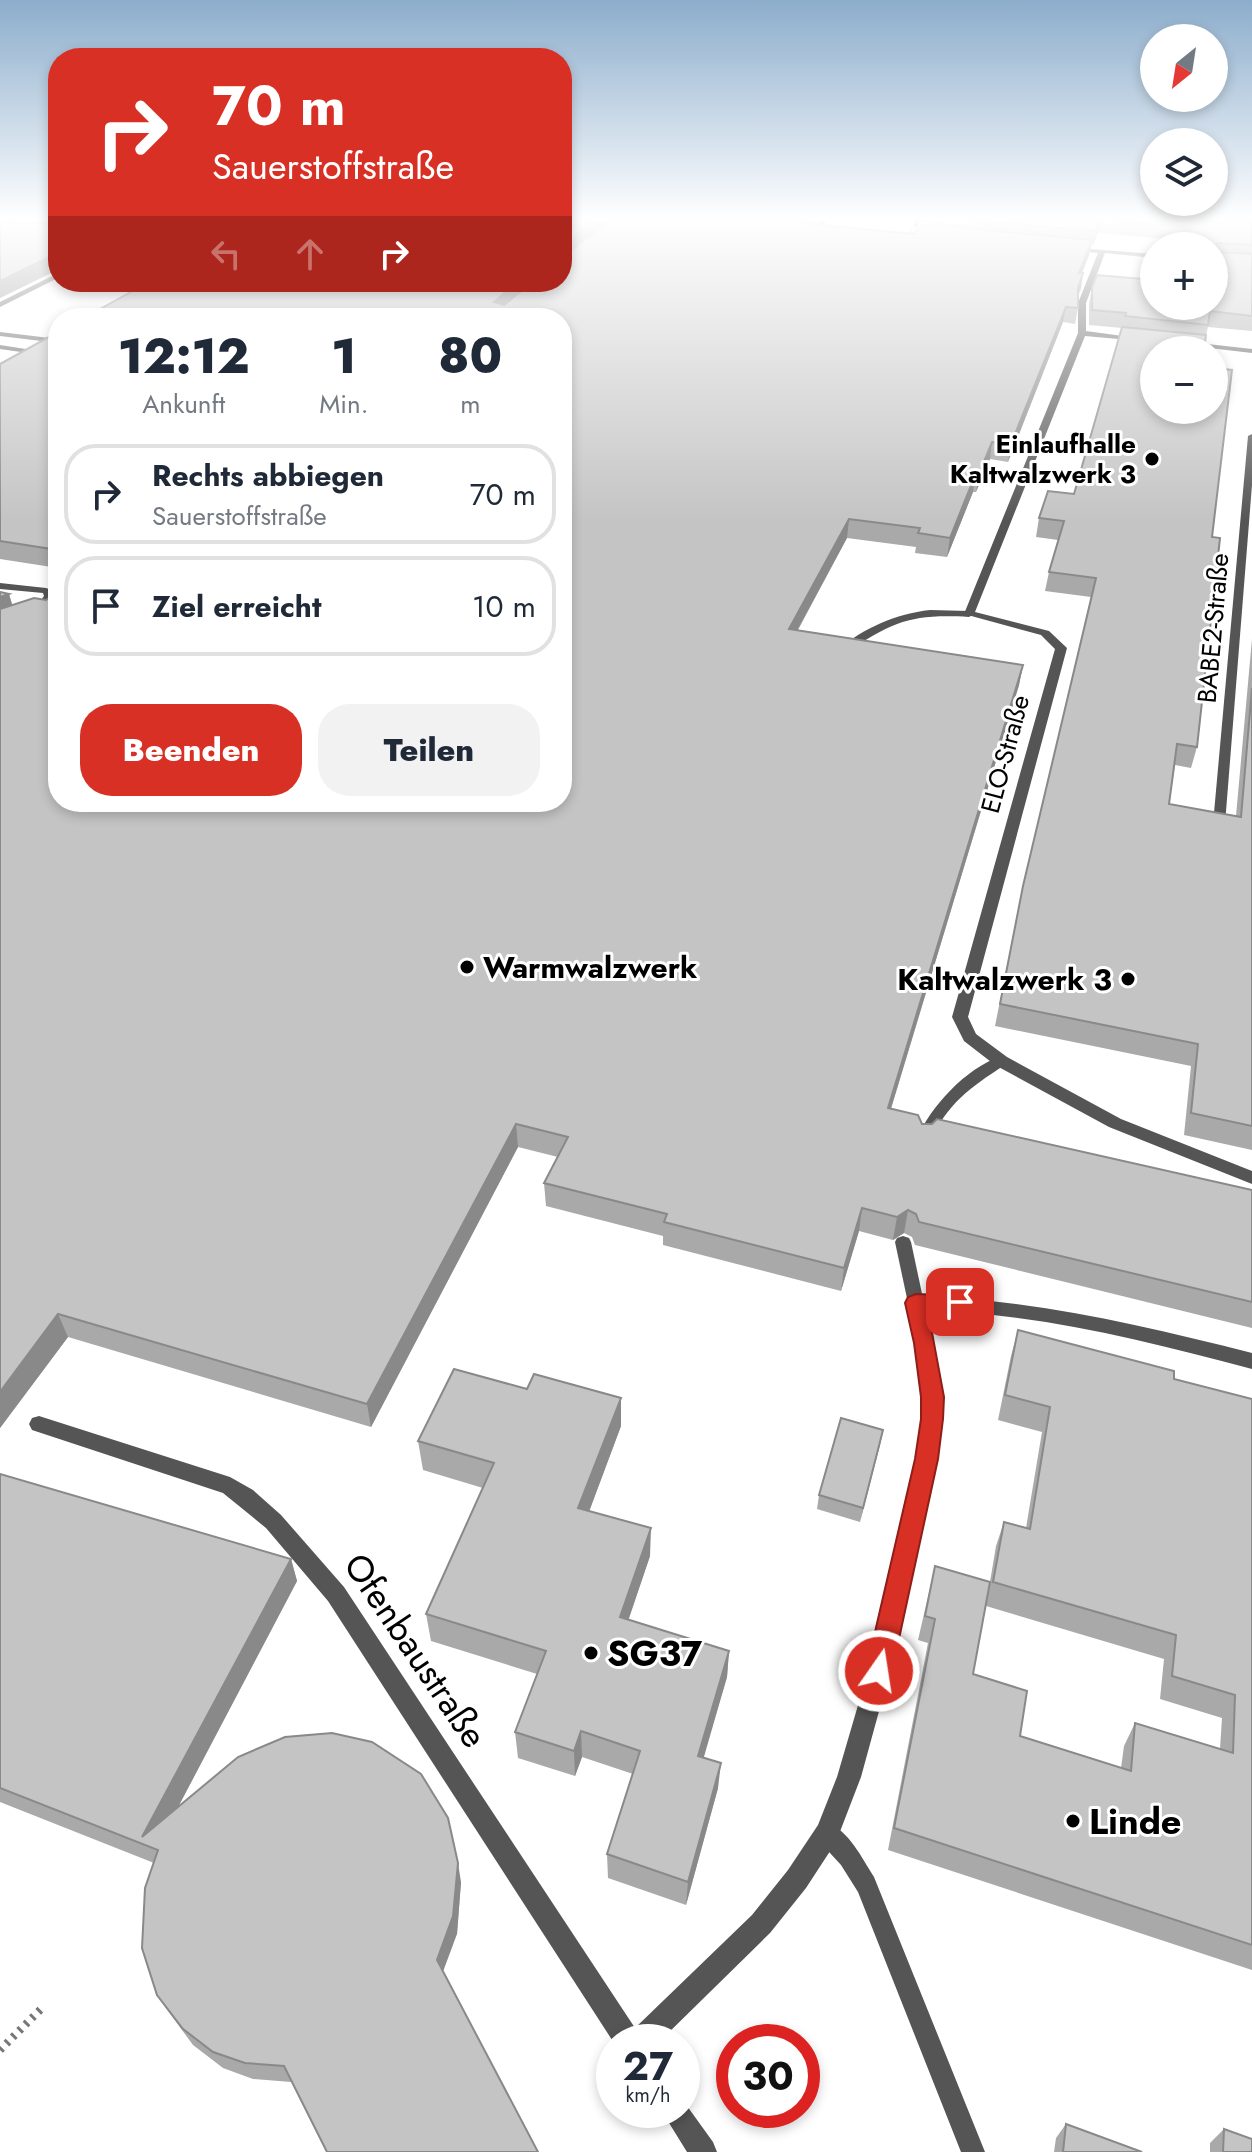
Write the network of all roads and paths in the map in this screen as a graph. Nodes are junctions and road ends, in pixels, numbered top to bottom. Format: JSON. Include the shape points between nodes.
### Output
{"nodes":[{"id":1,"x":1082,"y":320,"type":"edge"},
{"id":2,"x":1082,"y":333,"type":"junction"},
{"id":3,"x":0,"y":334,"type":"edge"},
{"id":4,"x":1140,"y":339,"type":"edge"},
{"id":5,"x":48,"y":340,"type":"edge"},
{"id":6,"x":0,"y":347,"type":"edge"},
{"id":7,"x":1228,"y":348,"type":"edge"},
{"id":8,"x":1252,"y":351,"type":"edge"},
{"id":9,"x":0,"y":379,"type":"edge"},
{"id":10,"x":1252,"y":436,"type":"edge"},
{"id":11,"x":0,"y":586,"type":"edge"},
{"id":12,"x":48,"y":594,"type":"edge"},
{"id":13,"x":48,"y":598,"type":"edge"},
{"id":14,"x":969,"y":614,"type":"junction"},
{"id":15,"x":30,"y":617,"type":"edge"},
{"id":16,"x":843,"y":650,"type":"edge"},
{"id":17,"x":1219,"y":824,"type":"edge"},
{"id":18,"x":1001,"y":1061,"type":"junction"},
{"id":19,"x":923,"y":1140,"type":"edge"},
{"id":20,"x":1252,"y":1178,"type":"edge"},
{"id":21,"x":903,"y":1242,"type":"dead end"},
{"id":22,"x":916,"y":1303,"type":"junction"},
{"id":23,"x":1252,"y":1361,"type":"edge"},
{"id":24,"x":39,"y":1424,"type":"dead end"},
{"id":25,"x":827,"y":1833,"type":"junction"},
{"id":26,"x":44,"y":2006,"type":"dead end"},
{"id":27,"x":617,"y":2024,"type":"edge"},
{"id":28,"x":658,"y":2024,"type":"edge"},
{"id":29,"x":0,"y":2050,"type":"edge"},
{"id":30,"x":687,"y":2128,"type":"edge"},
{"id":31,"x":703,"y":2152,"type":"edge"},
{"id":32,"x":973,"y":2152,"type":"edge"}],
"edges":[{"from":1,"to":2,"type":"street"},
{"from":2,"to":4,"type":"street"},
{"from":2,"to":14,"type":"street"},
{"from":3,"to":5,"type":"lane"},
{"from":6,"to":9,"type":"lane","via":[[30,351],[34,358]]},
{"from":7,"to":8,"type":"street"},
{"from":10,"to":17,"type":"lane","name":"BABE2-Straße"},
{"from":11,"to":12,"type":"lane"},
{"from":13,"to":15,"type":"lane"},
{"from":14,"to":16,"type":"lane","via":[[903,615]]},
{"from":14,"to":18,"type":"street","name":"ELO-Straße","via":[[1045,633],[1061,648],[960,1017],[970,1037]]},
{"from":18,"to":19,"type":"lane","via":[[951,1095]]},
{"from":18,"to":20,"type":"street","name":"ELO-Straße","via":[[1115,1123]]},
{"from":21,"to":22,"type":"lane"},
{"from":22,"to":23,"type":"street","via":[[960,1302],[1064,1315]]},
{"from":22,"to":25,"type":"street","via":[[933,1397],[926,1459],[879,1671]]},
{"from":24,"to":27,"type":"street","name":"Ofenbaustraße","via":[[230,1486],[285,1534],[336,1594]]},
{"from":25,"to":28,"type":"street","via":[[761,1924]]},
{"from":25,"to":32,"type":"lane","via":[[866,1885]]},
{"from":26,"to":29,"type":"path"},
{"from":30,"to":31,"type":"street"}]}
